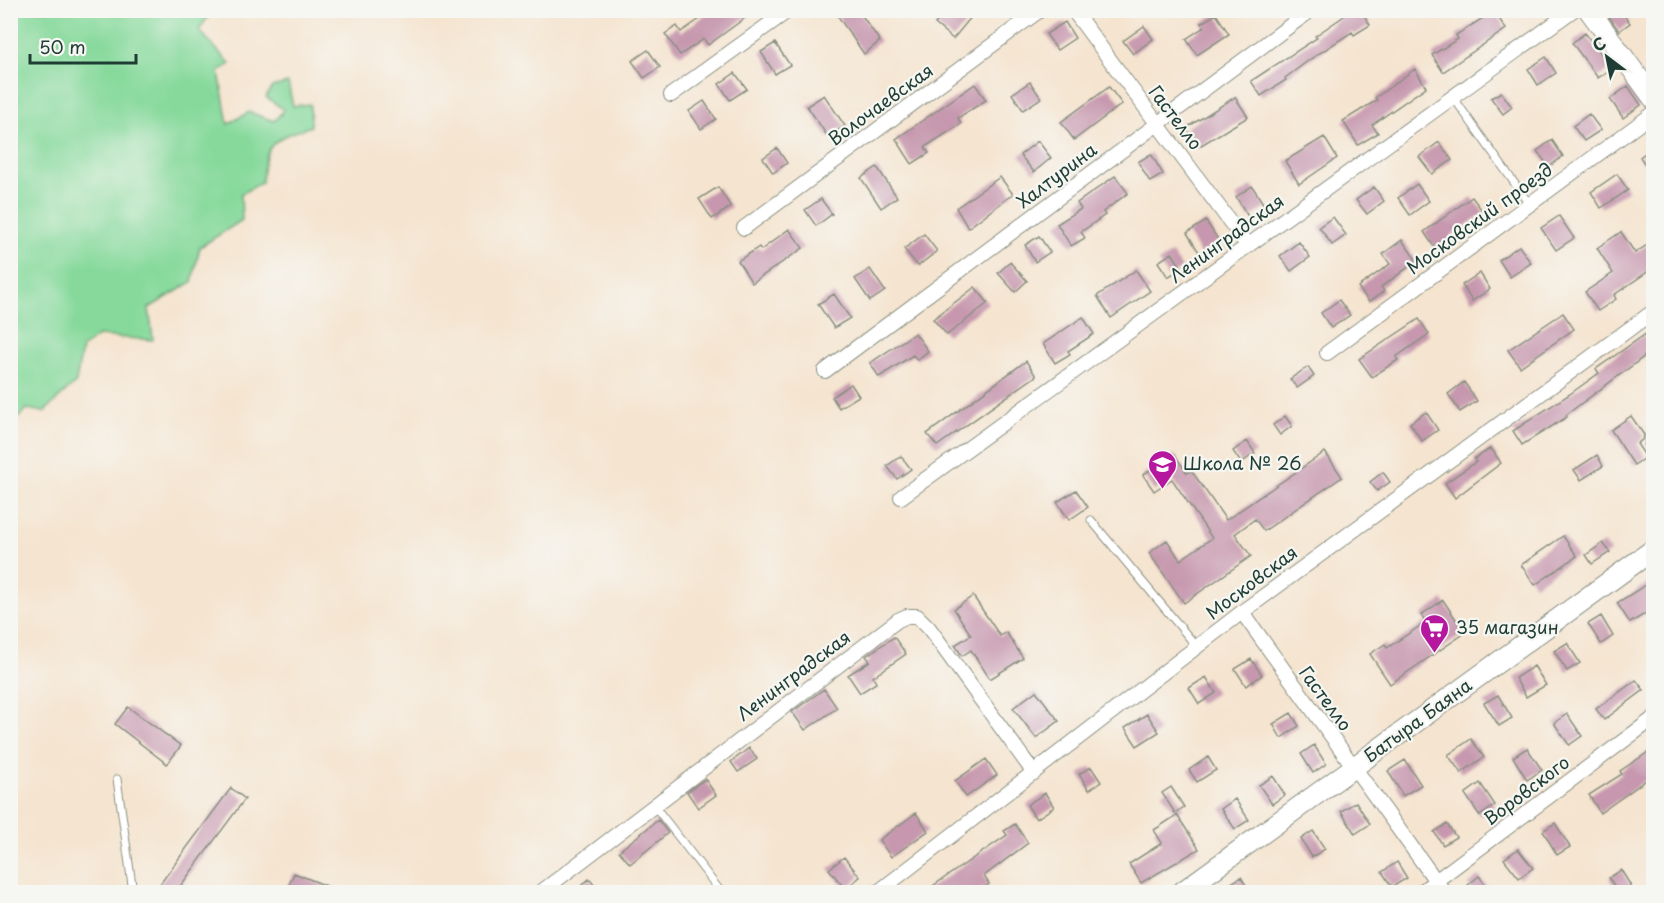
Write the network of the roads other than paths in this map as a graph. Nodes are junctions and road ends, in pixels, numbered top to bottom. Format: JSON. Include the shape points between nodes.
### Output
{"nodes":[{"id":1,"x":789,"y":10,"type":"edge"},
{"id":2,"x":1040,"y":10,"type":"edge"},
{"id":3,"x":1073,"y":10,"type":"edge"},
{"id":4,"x":1311,"y":10,"type":"edge"},
{"id":5,"x":1573,"y":10,"type":"edge"},
{"id":6,"x":1589,"y":10,"type":"edge"},
{"id":7,"x":671,"y":95,"type":"dead end"},
{"id":8,"x":1453,"y":97,"type":"junction"},
{"id":9,"x":1653,"y":99,"type":"edge"},
{"id":10,"x":1653,"y":113,"type":"edge"},
{"id":11,"x":1157,"y":124,"type":"junction"},
{"id":12,"x":1531,"y":205,"type":"junction"},
{"id":13,"x":744,"y":228,"type":"dead end"},
{"id":14,"x":1248,"y":246,"type":"junction"},
{"id":15,"x":1653,"y":311,"type":"edge"},
{"id":16,"x":1327,"y":353,"type":"dead end"},
{"id":17,"x":825,"y":371,"type":"dead end"},
{"id":18,"x":1653,"y":417,"type":"edge"},
{"id":19,"x":1653,"y":461,"type":"edge"},
{"id":20,"x":901,"y":497,"type":"dead end"},
{"id":21,"x":1091,"y":520,"type":"dead end"},
{"id":22,"x":1653,"y":549,"type":"edge"},
{"id":23,"x":1242,"y":612,"type":"junction"},
{"id":24,"x":1197,"y":647,"type":"junction"},
{"id":25,"x":1653,"y":718,"type":"edge"},
{"id":26,"x":1353,"y":769,"type":"junction"},
{"id":27,"x":1034,"y":773,"type":"junction"},
{"id":28,"x":117,"y":779,"type":"dead end"},
{"id":29,"x":653,"y":804,"type":"junction"},
{"id":30,"x":1440,"y":887,"type":"edge"},
{"id":31,"x":132,"y":892,"type":"edge"},
{"id":32,"x":541,"y":892,"type":"edge"},
{"id":33,"x":721,"y":892,"type":"edge"},
{"id":34,"x":878,"y":892,"type":"edge"},
{"id":35,"x":1182,"y":892,"type":"edge"},
{"id":36,"x":1421,"y":892,"type":"edge"}],
"edges":[{"from":1,"to":7,"type":"street"},
{"from":2,"to":13,"type":"street","name":"Волочаевская"},
{"from":3,"to":11,"type":"street","name":"Гастелло"},
{"from":4,"to":11,"type":"street","name":"Халтурина"},
{"from":5,"to":8,"type":"street","name":"Ленинградская"},
{"from":6,"to":9,"type":"street"},
{"from":8,"to":12,"type":"lane"},
{"from":8,"to":14,"type":"street","name":"Ленинградская"},
{"from":10,"to":12,"type":"street","name":"Московский проезд"},
{"from":11,"to":14,"type":"street","name":"Гастелло"},
{"from":11,"to":17,"type":"street","name":"Халтурина"},
{"from":12,"to":16,"type":"street","name":"Московский проезд"},
{"from":14,"to":20,"type":"street","name":"Ленинградская"},
{"from":15,"to":23,"type":"street","name":"Московская"},
{"from":18,"to":19,"type":"lane","via":[[1648,446]]},
{"from":21,"to":24,"type":"lane"},
{"from":22,"to":26,"type":"street","name":"Батыра Баяна"},
{"from":23,"to":24,"type":"street","name":"Московская"},
{"from":23,"to":26,"type":"street","name":"Гастелло"},
{"from":24,"to":27,"type":"street","name":"Московская"},
{"from":25,"to":30,"type":"street","name":"Воровского"},
{"from":26,"to":30,"type":"street","name":"Гастелло"},
{"from":26,"to":35,"type":"street","name":"Батыра Баяна"},
{"from":27,"to":29,"type":"street","name":"Ленинградская","via":[[929,628],[917,616],[907,616]]},
{"from":27,"to":34,"type":"street","name":"Московская"},
{"from":28,"to":31,"type":"lane"},
{"from":29,"to":32,"type":"street","name":"Ленинградская"},
{"from":29,"to":33,"type":"lane"},
{"from":30,"to":36,"type":"street","name":"Воровского"}]}
